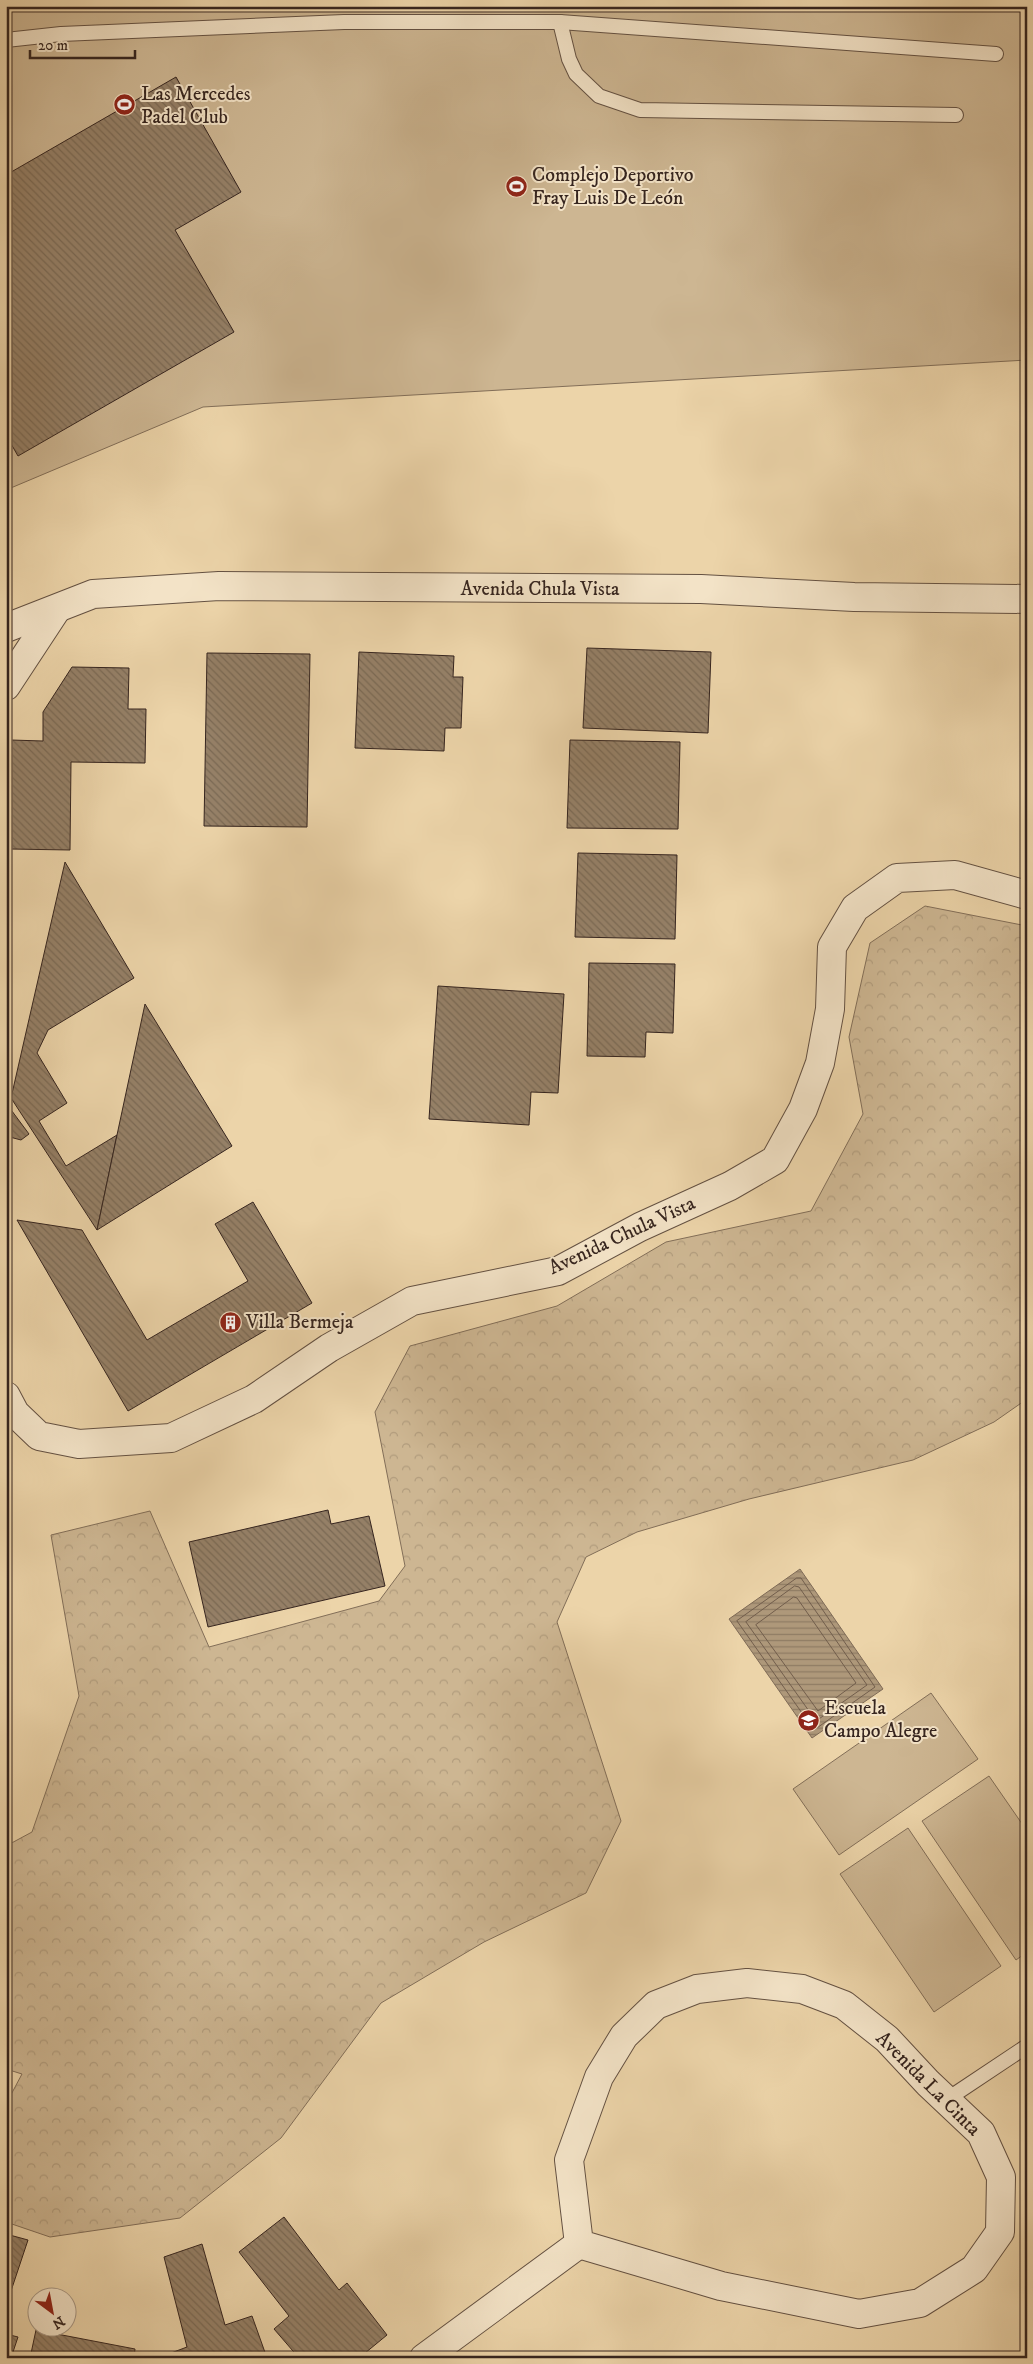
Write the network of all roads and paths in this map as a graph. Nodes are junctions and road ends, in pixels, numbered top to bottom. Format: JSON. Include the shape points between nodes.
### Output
{"nodes":[{"id":1,"x":560,"y":22,"type":"junction"},
{"id":2,"x":6,"y":40,"type":"edge"},
{"id":3,"x":996,"y":54,"type":"dead end"},
{"id":4,"x":956,"y":115,"type":"dead end"},
{"id":5,"x":1027,"y":599,"type":"edge"},
{"id":6,"x":56,"y":610,"type":"junction"},
{"id":7,"x":6,"y":628,"type":"edge"},
{"id":8,"x":6,"y":686,"type":"edge"},
{"id":9,"x":1027,"y":895,"type":"edge"},
{"id":10,"x":6,"y":1396,"type":"edge"},
{"id":11,"x":1027,"y":2046,"type":"edge"},
{"id":12,"x":946,"y":2100,"type":"junction"},
{"id":13,"x":579,"y":2244,"type":"junction"},
{"id":14,"x":424,"y":2358,"type":"edge"}],
"edges":[{"from":1,"to":2,"type":"lane","via":[[344,22],[61,34]]},
{"from":1,"to":3,"type":"lane"},
{"from":1,"to":4,"type":"lane","via":[[568,58],[576,74],[599,96],[640,110]]},
{"from":5,"to":6,"type":"street","name":"Avenida Chula Vista","via":[[854,597],[701,589],[219,586],[93,594]]},
{"from":6,"to":7,"type":"street","name":"Avenida Chula Vista"},
{"from":6,"to":8,"type":"street"},
{"from":9,"to":10,"type":"street","name":"Avenida Chula Vista","via":[[955,875],[896,878],[855,908],[832,947],[830,1009],[820,1063],[803,1109],[775,1160],[730,1186],[640,1227],[558,1271],[412,1301],[329,1348],[254,1398],[171,1438],[78,1444],[39,1436],[15,1413]]},
{"from":11,"to":12,"type":"lane"},
{"from":12,"to":13,"type":"street","name":"Avenida La Cinta","via":[[887,2039],[844,2005],[802,1989],[747,1983],[697,1989],[656,2005],[624,2036],[599,2076],[569,2160]]},
{"from":12,"to":13,"type":"street","name":"Avenida La Cinta","via":[[981,2133],[1001,2178],[1000,2232],[974,2269],[920,2303],[859,2314],[721,2286]]},
{"from":13,"to":14,"type":"street"}]}
